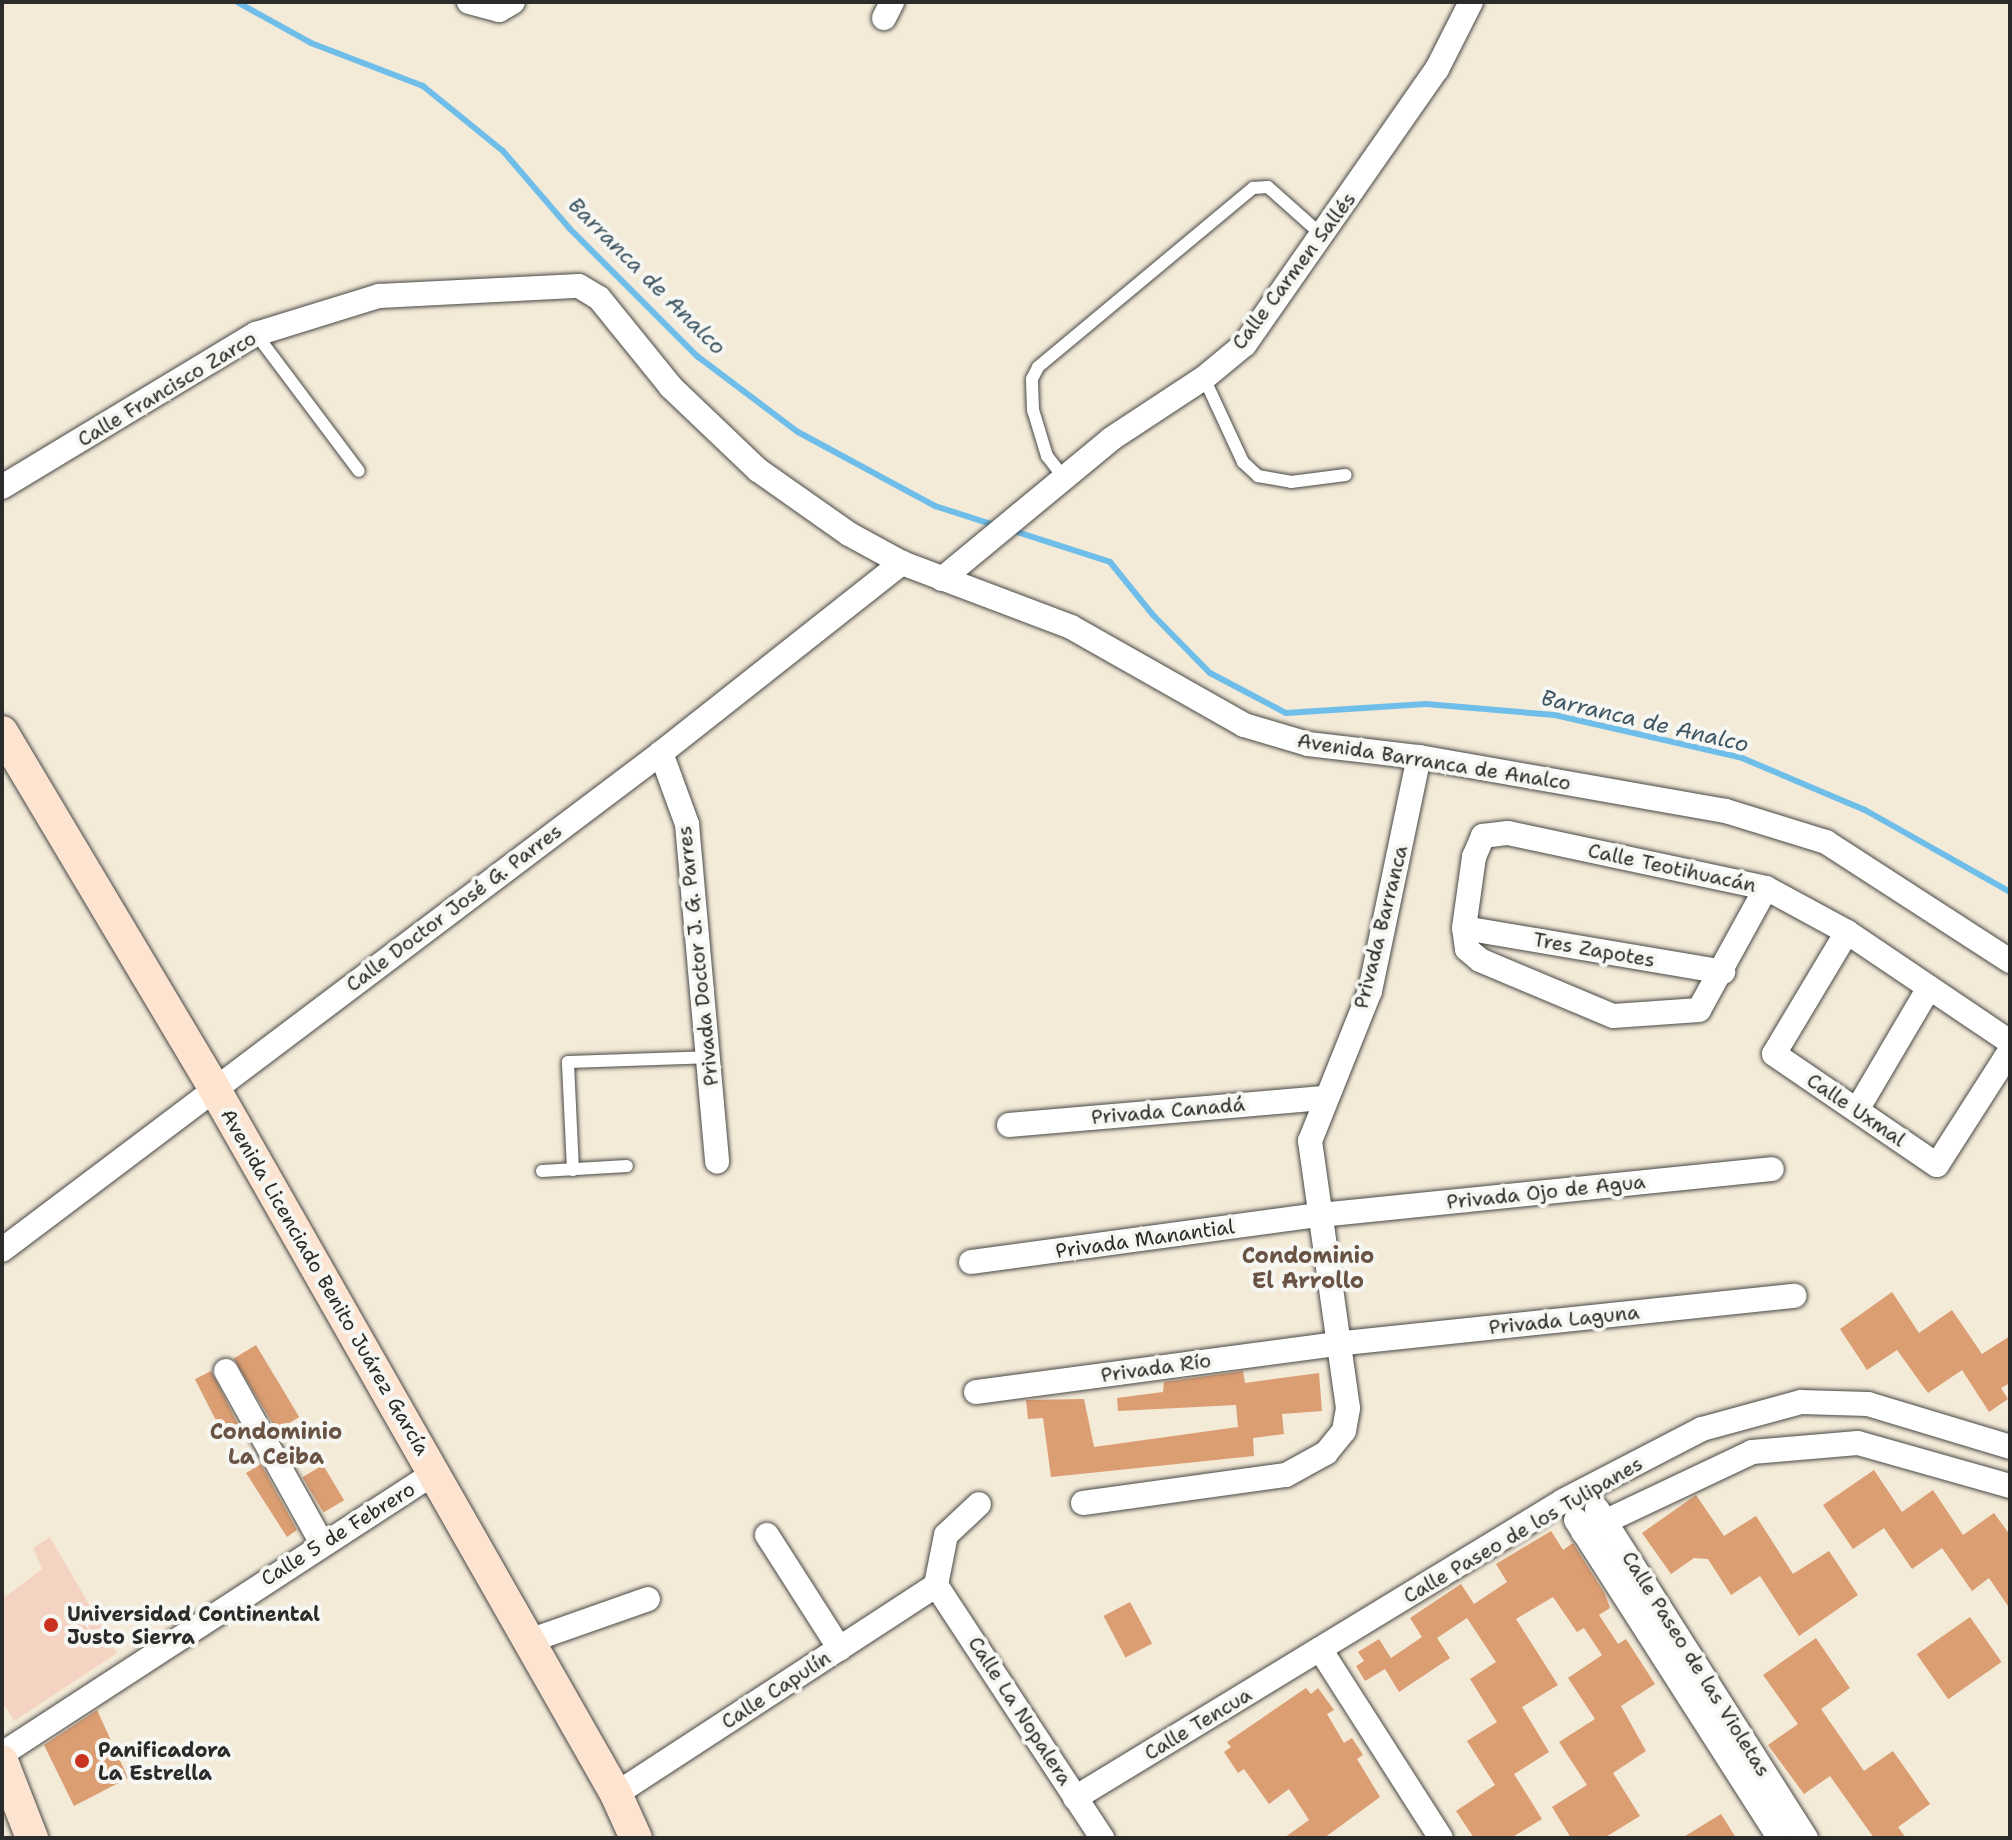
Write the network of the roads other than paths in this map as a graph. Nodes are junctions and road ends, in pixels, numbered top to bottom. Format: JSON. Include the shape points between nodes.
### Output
{"nodes":[{"id":1,"x":469,"y":2,"type":"edge"},
{"id":2,"x":513,"y":2,"type":"edge"},
{"id":3,"x":1471,"y":2,"type":"edge"},
{"id":4,"x":1326,"y":231,"type":"junction"},
{"id":5,"x":579,"y":286,"type":"joint"},
{"id":6,"x":256,"y":334,"type":"junction"},
{"id":7,"x":1204,"y":378,"type":"junction"},
{"id":8,"x":359,"y":471,"type":"dead end"},
{"id":9,"x":1346,"y":475,"type":"dead end"},
{"id":10,"x":1062,"y":483,"type":"junction"},
{"id":11,"x":2,"y":487,"type":"edge"},
{"id":12,"x":902,"y":563,"type":"junction"},
{"id":13,"x":942,"y":579,"type":"junction"},
{"id":14,"x":2,"y":732,"type":"edge"},
{"id":15,"x":661,"y":753,"type":"junction"},
{"id":16,"x":1419,"y":757,"type":"junction"},
{"id":17,"x":1766,"y":888,"type":"junction"},
{"id":18,"x":1464,"y":928,"type":"junction"},
{"id":19,"x":1847,"y":932,"type":"junction"},
{"id":20,"x":2010,"y":961,"type":"edge"},
{"id":21,"x":1723,"y":972,"type":"junction"},
{"id":22,"x":1929,"y":988,"type":"junction"},
{"id":23,"x":2010,"y":1042,"type":"edge"},
{"id":24,"x":2010,"y":1051,"type":"edge"},
{"id":25,"x":708,"y":1057,"type":"junction"},
{"id":26,"x":214,"y":1088,"type":"junction"},
{"id":27,"x":1326,"y":1098,"type":"junction"},
{"id":28,"x":1857,"y":1110,"type":"junction"},
{"id":29,"x":1009,"y":1125,"type":"dead end"},
{"id":30,"x":717,"y":1162,"type":"dead end"},
{"id":31,"x":627,"y":1166,"type":"dead end"},
{"id":32,"x":1772,"y":1169,"type":"dead end"},
{"id":33,"x":573,"y":1170,"type":"junction"},
{"id":34,"x":542,"y":1171,"type":"dead end"},
{"id":35,"x":1320,"y":1215,"type":"junction"},
{"id":36,"x":2,"y":1250,"type":"edge"},
{"id":37,"x":971,"y":1262,"type":"dead end"},
{"id":38,"x":1794,"y":1296,"type":"dead end"},
{"id":39,"x":1335,"y":1344,"type":"junction"},
{"id":40,"x":226,"y":1371,"type":"dead end"},
{"id":41,"x":976,"y":1392,"type":"dead end"},
{"id":42,"x":2010,"y":1447,"type":"edge"},
{"id":43,"x":434,"y":1473,"type":"junction"},
{"id":44,"x":2010,"y":1486,"type":"edge"},
{"id":45,"x":1574,"y":1496,"type":"junction"},
{"id":46,"x":1083,"y":1503,"type":"dead end"},
{"id":47,"x":979,"y":1504,"type":"dead end"},
{"id":48,"x":1594,"y":1526,"type":"junction"},
{"id":49,"x":767,"y":1535,"type":"dead end"},
{"id":50,"x":321,"y":1542,"type":"junction"},
{"id":51,"x":936,"y":1585,"type":"junction"},
{"id":52,"x":648,"y":1599,"type":"dead end"},
{"id":53,"x":529,"y":1641,"type":"junction"},
{"id":54,"x":840,"y":1649,"type":"junction"},
{"id":55,"x":1320,"y":1649,"type":"junction"},
{"id":56,"x":2,"y":1754,"type":"edge"},
{"id":57,"x":2,"y":1761,"type":"edge"},
{"id":58,"x":616,"y":1794,"type":"junction"},
{"id":59,"x":1075,"y":1798,"type":"junction"},
{"id":60,"x":32,"y":1838,"type":"edge"},
{"id":61,"x":636,"y":1838,"type":"edge"},
{"id":62,"x":1102,"y":1838,"type":"edge"},
{"id":63,"x":1441,"y":1838,"type":"edge"},
{"id":64,"x":1779,"y":1838,"type":"edge"},
{"id":65,"x":1806,"y":1838,"type":"edge"}],
"edges":[{"from":1,"to":2,"type":"street","via":[[499,10]]},
{"from":3,"to":4,"type":"street","name":"Calle Carmen Sallés","via":[[1437,69]]},
{"from":4,"to":7,"type":"street","name":"Calle Carmen Sallés","via":[[1245,344]]},
{"from":4,"to":10,"type":"lane","via":[[1268,187],[1253,188],[1038,367],[1032,379],[1033,410]]},
{"from":5,"to":6,"type":"street","name":"Calle Francisco Zarco","via":[[379,296]]},
{"from":5,"to":12,"type":"street","name":"Avenida Barranca de Analco","via":[[599,298],[671,387],[758,470],[849,534]]},
{"from":6,"to":8,"type":"lane"},
{"from":6,"to":11,"type":"street","name":"Calle Francisco Zarco"},
{"from":7,"to":9,"type":"lane","via":[[1243,462],[1258,476],[1291,482]]},
{"from":7,"to":10,"type":"street","name":"Calle Carmen Sallés","via":[[1111,439]]},
{"from":10,"to":13,"type":"street","name":"Calle Carmen Sallés"},
{"from":12,"to":13,"type":"street","name":"Avenida Barranca de Analco"},
{"from":12,"to":15,"type":"street","name":"Calle Doctor José G. Parres"},
{"from":13,"to":16,"type":"street","name":"Avenida Barranca de Analco","via":[[1071,627],[1244,725],[1308,744]]},
{"from":14,"to":26,"type":"main road","name":"Avenida Licenciado Benito Juárez García"},
{"from":15,"to":25,"type":"street","name":"Privada Doctor J. G. Parres","via":[[687,824]]},
{"from":15,"to":26,"type":"street","name":"Calle Doctor José G. Parres"},
{"from":16,"to":20,"type":"street","name":"Avenida Barranca de Analco","via":[[1726,811],[1826,842]]},
{"from":16,"to":27,"type":"street","name":"Privada Barranca","via":[[1370,991]]},
{"from":17,"to":18,"type":"street","name":"Calle Teotihuacán","via":[[1508,833],[1483,836],[1474,857]]},
{"from":17,"to":19,"type":"street","name":"Calle Teotihuacán"},
{"from":17,"to":21,"type":"street"},
{"from":18,"to":21,"type":"street","name":"Tres Zapotes"},
{"from":18,"to":21,"type":"street","via":[[1467,949],[1480,960],[1613,1016],[1699,1010]]},
{"from":19,"to":22,"type":"street","name":"Calle Teotihuacán"},
{"from":19,"to":28,"type":"street","name":"Calle Uxmal","via":[[1774,1054]]},
{"from":22,"to":23,"type":"street","name":"Calle Teotihuacán"},
{"from":22,"to":28,"type":"street"},
{"from":24,"to":28,"type":"street","name":"Calle Uxmal","via":[[1937,1165]]},
{"from":25,"to":30,"type":"street","name":"Privada Doctor J. G. Parres"},
{"from":25,"to":33,"type":"lane","via":[[568,1062]]},
{"from":26,"to":36,"type":"street","name":"Calle Doctor José G. Parres"},
{"from":26,"to":43,"type":"main road","name":"Avenida Licenciado Benito Juárez García"},
{"from":27,"to":29,"type":"street","name":"Privada Canadá"},
{"from":27,"to":35,"type":"street","name":"Privada Barranca","via":[[1310,1141]]},
{"from":31,"to":33,"type":"lane"},
{"from":32,"to":35,"type":"street","name":"Privada Ojo de Agua"},
{"from":33,"to":34,"type":"lane"},
{"from":35,"to":37,"type":"street","name":"Privada Manantial"},
{"from":35,"to":39,"type":"street","name":"Privada Barranca"},
{"from":38,"to":39,"type":"street","name":"Privada Laguna"},
{"from":39,"to":41,"type":"street","name":"Privada Río"},
{"from":39,"to":46,"type":"street","name":"Privada Barranca","via":[[1348,1408],[1344,1431],[1326,1453],[1286,1475]]},
{"from":40,"to":50,"type":"street"},
{"from":42,"to":45,"type":"street","name":"Calle Paseo de los Tulipanes","via":[[1868,1404],[1801,1402],[1702,1429]]},
{"from":43,"to":50,"type":"street","name":"Calle 5 de Febrero"},
{"from":43,"to":53,"type":"main road","name":"Avenida Licenciado Benito Juárez García"},
{"from":44,"to":48,"type":"street","name":"Calle Paseo de los Tulipanes","via":[[1858,1443],[1752,1452]]},
{"from":45,"to":48,"type":"street","name":"Calle Paseo de las Violetas"},
{"from":45,"to":55,"type":"street","name":"Calle Paseo de los Tulipanes"},
{"from":47,"to":51,"type":"street","via":[[946,1535]]},
{"from":48,"to":64,"type":"street","name":"Calle Paseo de las Violetas"},
{"from":48,"to":65,"type":"street","name":"Calle Paseo de las Violetas"},
{"from":49,"to":54,"type":"street"},
{"from":50,"to":56,"type":"street","name":"Calle 5 de Febrero"},
{"from":51,"to":54,"type":"street","name":"Calle Capulín"},
{"from":51,"to":59,"type":"street","name":"Calle La Nopalera"},
{"from":52,"to":53,"type":"street"},
{"from":53,"to":58,"type":"main road","name":"Avenida Licenciado Benito Juárez García"},
{"from":54,"to":58,"type":"street","name":"Calle Capulín"},
{"from":55,"to":59,"type":"street","name":"Calle Tencua"},
{"from":55,"to":63,"type":"street"},
{"from":57,"to":60,"type":"main road"},
{"from":58,"to":61,"type":"main road","name":"Avenida Licenciado Benito Juárez García"},
{"from":59,"to":62,"type":"street","name":"Calle La Nopalera"}]}
